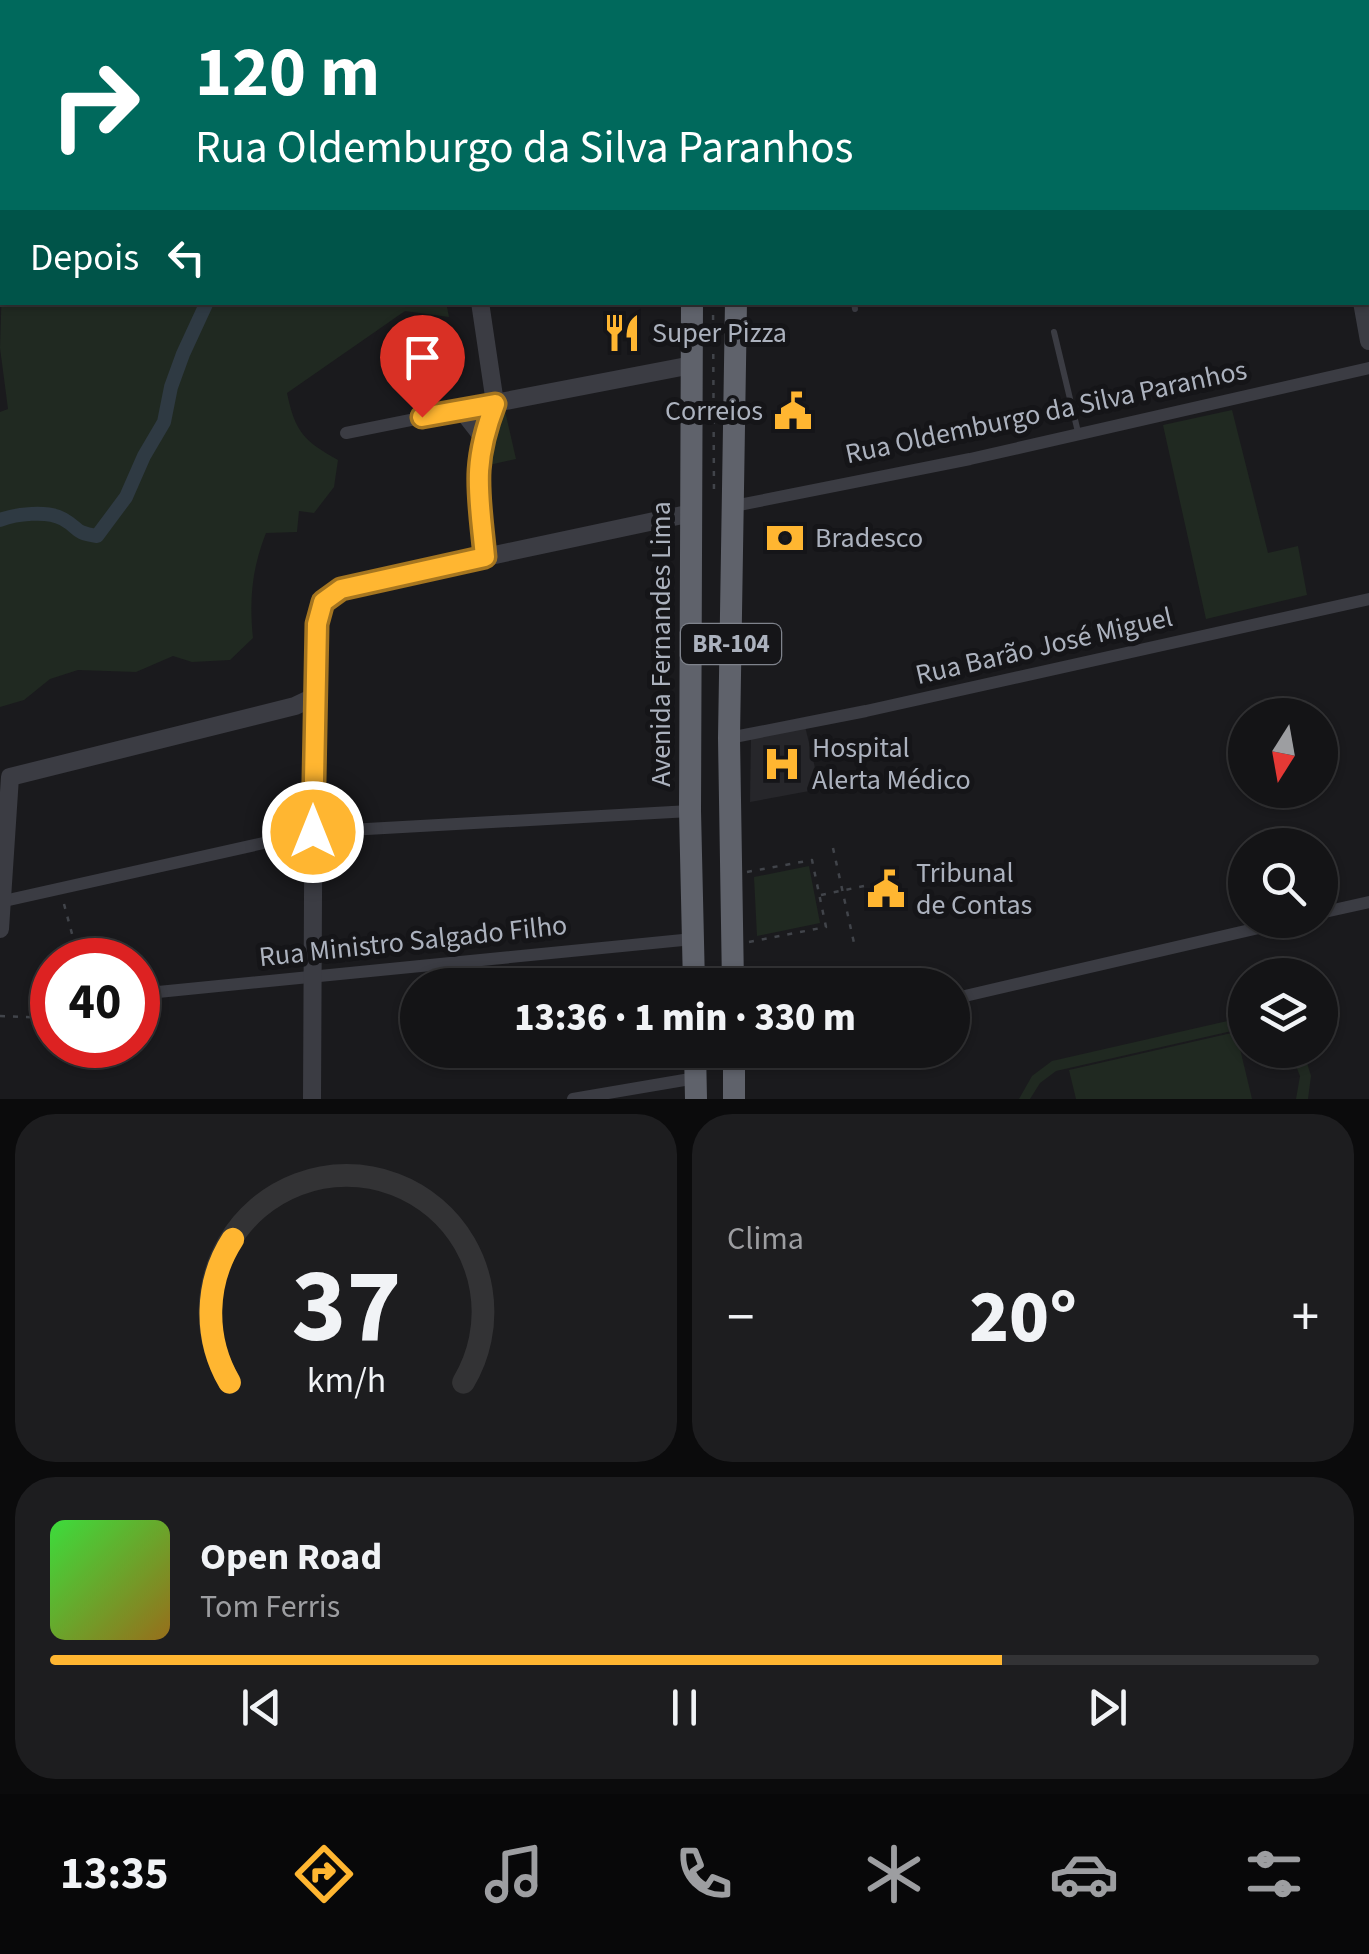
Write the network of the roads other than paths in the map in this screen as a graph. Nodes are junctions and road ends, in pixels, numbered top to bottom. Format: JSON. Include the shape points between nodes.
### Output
{"nodes":[{"id":1,"x":480,"y":305,"type":"edge"},
{"id":2,"x":692,"y":305,"type":"edge"},
{"id":3,"x":736,"y":305,"type":"edge"},
{"id":4,"x":1363,"y":305,"type":"edge"},
{"id":5,"x":1054,"y":332,"type":"dead end"},
{"id":6,"x":1369,"y":341,"type":"edge"},
{"id":7,"x":692,"y":365,"type":"junction"},
{"id":8,"x":1369,"y":368,"type":"edge"},
{"id":9,"x":495,"y":404,"type":"junction"},
{"id":10,"x":461,"y":409,"type":"junction"},
{"id":11,"x":346,"y":433,"type":"dead end"},
{"id":12,"x":1079,"y":433,"type":"junction"},
{"id":13,"x":482,"y":436,"type":"junction"},
{"id":14,"x":734,"y":506,"type":"junction"},
{"id":15,"x":692,"y":513,"type":"junction"},
{"id":16,"x":485,"y":557,"type":"junction"},
{"id":17,"x":1369,"y":599,"type":"edge"},
{"id":18,"x":314,"y":706,"type":"junction"},
{"id":19,"x":729,"y":738,"type":"junction"},
{"id":20,"x":5,"y":778,"type":"edge"},
{"id":21,"x":690,"y":811,"type":"junction"},
{"id":22,"x":313,"y":832,"type":"junction"},
{"id":23,"x":2,"y":902,"type":"edge"},
{"id":24,"x":1369,"y":902,"type":"edge"},
{"id":25,"x":1338,"y":910,"type":"edge"},
{"id":26,"x":0,"y":929,"type":"edge"},
{"id":27,"x":1228,"y":935,"type":"edge"},
{"id":28,"x":693,"y":940,"type":"junction"},
{"id":29,"x":694,"y":968,"type":"edge"},
{"id":30,"x":733,"y":968,"type":"edge"},
{"id":31,"x":313,"y":976,"type":"junction"},
{"id":32,"x":160,"y":992,"type":"edge"},
{"id":33,"x":970,"y":995,"type":"edge"},
{"id":34,"x":734,"y":1068,"type":"edge"},
{"id":35,"x":696,"y":1089,"type":"edge"},
{"id":36,"x":312,"y":1099,"type":"edge"},
{"id":37,"x":573,"y":1099,"type":"edge"},
{"id":38,"x":734,"y":1099,"type":"edge"}],
"edges":[{"from":1,"to":9,"type":"street"},
{"from":2,"to":7,"type":"highway","name":"Avenida Fernandes Lima","number":"BR-104"},
{"from":3,"to":14,"type":"highway","number":"BR-104"},
{"from":4,"to":6,"type":"street"},
{"from":5,"to":12,"type":"lane"},
{"from":7,"to":9,"type":"street"},
{"from":7,"to":15,"type":"highway","name":"Avenida Fernandes Lima","number":"BR-104"},
{"from":8,"to":12,"type":"street","name":"Rua Oldemburgo da Silva Paranhos"},
{"from":9,"to":10,"type":"street"},
{"from":9,"to":13,"type":"street"},
{"from":10,"to":11,"type":"street"},
{"from":10,"to":13,"type":"street"},
{"from":12,"to":14,"type":"street","name":"Rua Oldemburgo da Silva Paranhos"},
{"from":13,"to":16,"type":"street","via":[[477,479]]},
{"from":14,"to":19,"type":"highway","number":"BR-104"},
{"from":15,"to":16,"type":"street"},
{"from":15,"to":21,"type":"highway","name":"Avenida Fernandes Lima","number":"BR-104"},
{"from":16,"to":18,"type":"street","via":[[341,589],[323,602]]},
{"from":17,"to":19,"type":"street","name":"Rua Barão José Miguel"},
{"from":18,"to":20,"type":"street"},
{"from":18,"to":22,"type":"street"},
{"from":19,"to":30,"type":"highway","number":"BR-104"},
{"from":20,"to":23,"type":"street"},
{"from":21,"to":22,"type":"street"},
{"from":21,"to":28,"type":"highway","name":"Avenida Fernandes Lima","number":"BR-104"},
{"from":22,"to":23,"type":"street"},
{"from":22,"to":31,"type":"street"},
{"from":23,"to":26,"type":"street"},
{"from":24,"to":25,"type":"street"},
{"from":27,"to":33,"type":"street"},
{"from":28,"to":29,"type":"highway","name":"Avenida Fernandes Lima","number":"BR-104"},
{"from":28,"to":31,"type":"street","name":"Rua Ministro Salgado Filho"},
{"from":31,"to":32,"type":"street","name":"Rua Ministro Salgado Filho"},
{"from":31,"to":36,"type":"street"},
{"from":34,"to":38,"type":"highway"},
{"from":35,"to":37,"type":"street"}]}
